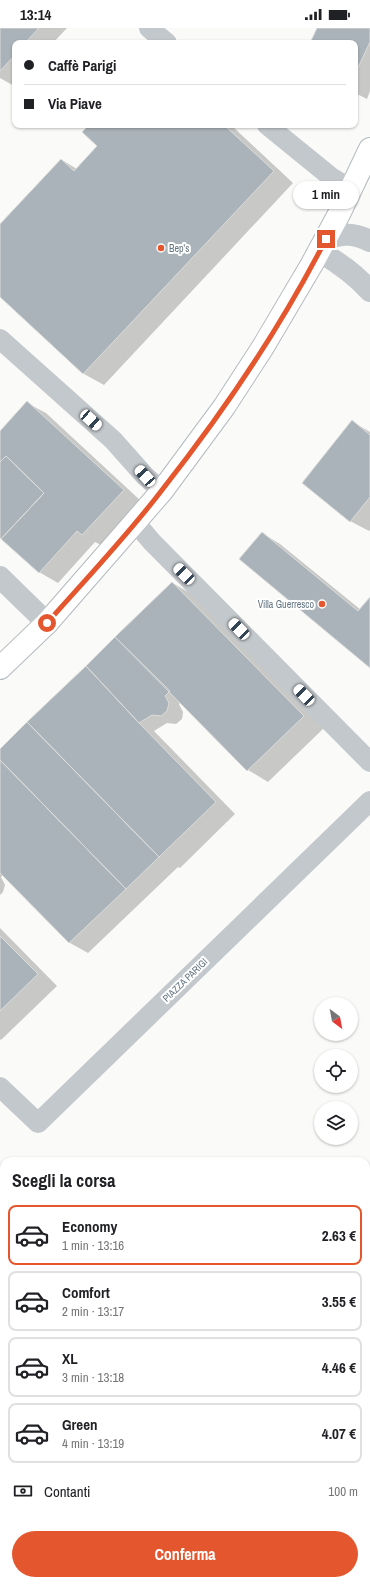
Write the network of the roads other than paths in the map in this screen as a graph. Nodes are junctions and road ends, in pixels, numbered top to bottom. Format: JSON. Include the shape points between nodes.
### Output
{"nodes":[{"id":1,"x":149,"y":28,"type":"edge"},
{"id":2,"x":163,"y":40,"type":"edge"},
{"id":3,"x":271,"y":128,"type":"edge"},
{"id":4,"x":370,"y":149,"type":"edge"},
{"id":5,"x":351,"y":189,"type":"junction"},
{"id":6,"x":370,"y":241,"type":"edge"},
{"id":7,"x":322,"y":245,"type":"junction"},
{"id":8,"x":370,"y":291,"type":"edge"},
{"id":9,"x":0,"y":340,"type":"edge"},
{"id":10,"x":162,"y":491,"type":"junction"},
{"id":11,"x":135,"y":522,"type":"junction"},
{"id":12,"x":3,"y":586,"type":"edge"},
{"id":13,"x":47,"y":623,"type":"junction"},
{"id":14,"x":0,"y":668,"type":"edge"},
{"id":15,"x":370,"y":762,"type":"edge"},
{"id":16,"x":370,"y":801,"type":"edge"},
{"id":17,"x":0,"y":1087,"type":"edge"}],
"edges":[{"from":1,"to":2,"type":"lane"},
{"from":3,"to":5,"type":"lane","via":[[331,177]]},
{"from":4,"to":5,"type":"main road"},
{"from":5,"to":7,"type":"main road"},
{"from":6,"to":7,"type":"street","via":[[346,234]]},
{"from":7,"to":8,"type":"street"},
{"from":7,"to":10,"type":"main road","via":[[224,407]]},
{"from":9,"to":10,"type":"lane","via":[[113,440]]},
{"from":10,"to":11,"type":"main road"},
{"from":11,"to":13,"type":"main road"},
{"from":11,"to":15,"type":"lane"},
{"from":12,"to":13,"type":"street"},
{"from":13,"to":14,"type":"main road"},
{"from":16,"to":17,"type":"lane","name":"PIAZZA PARIGI","via":[[38,1123]]}]}
